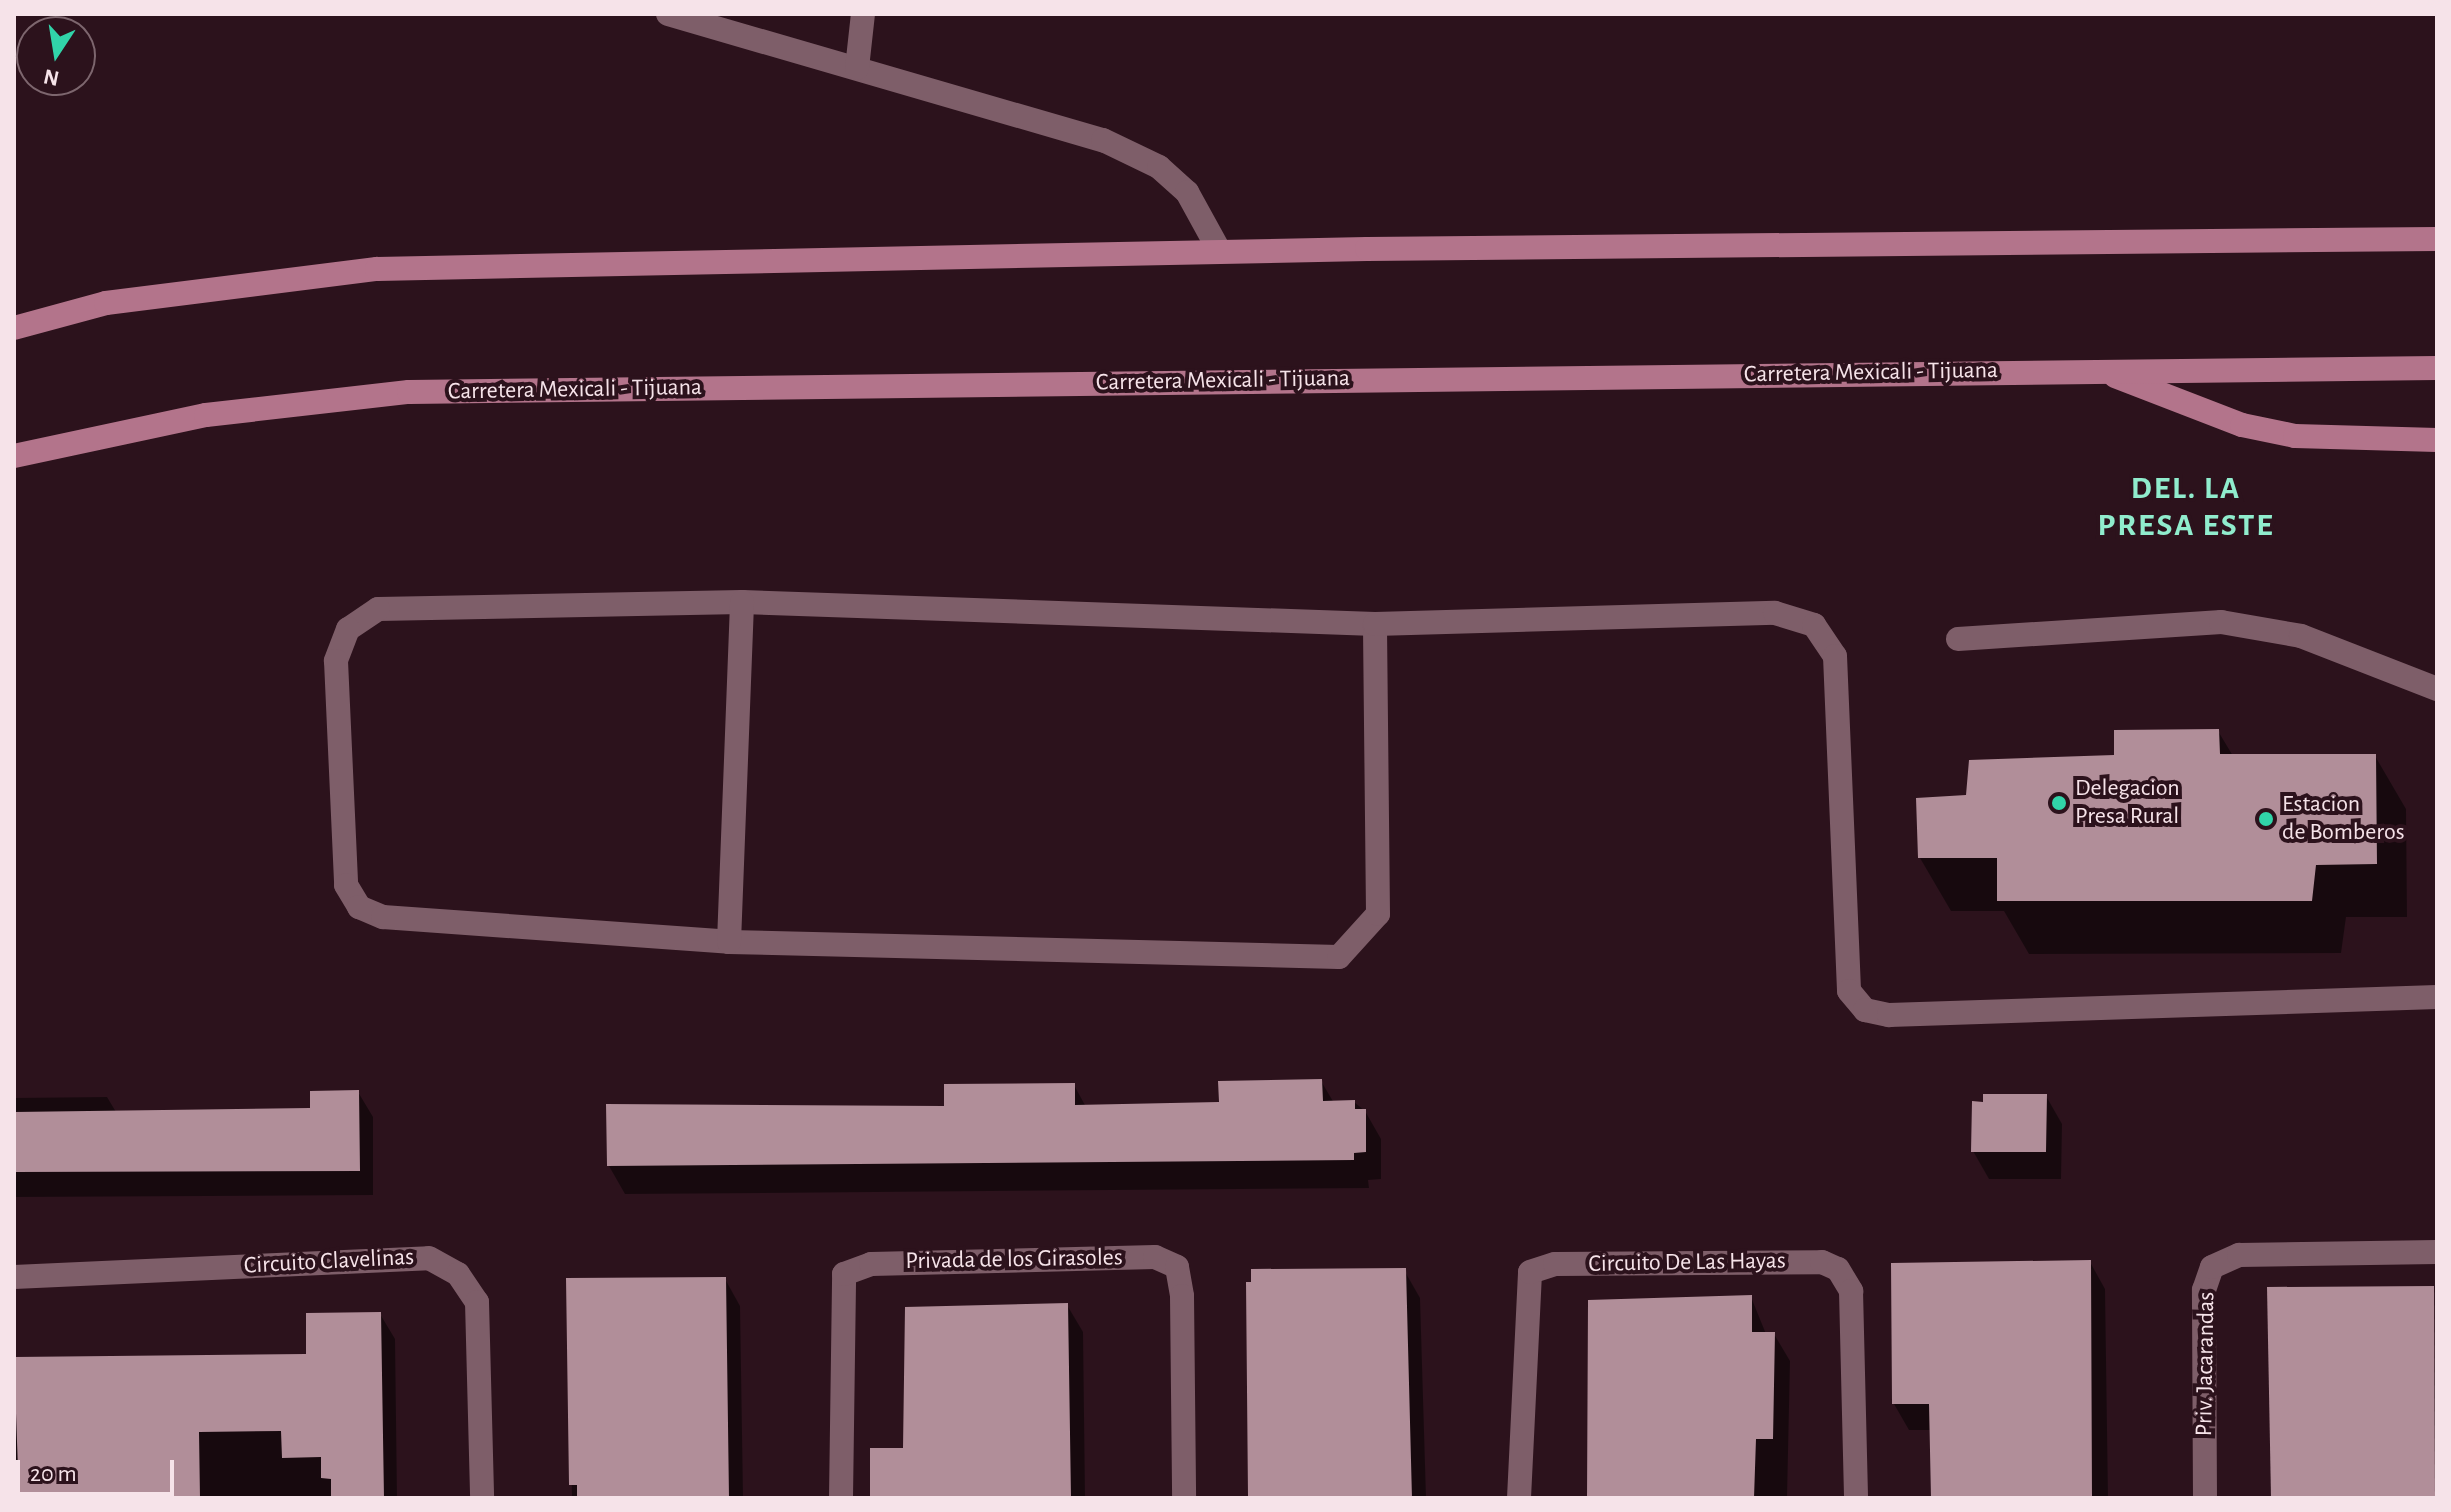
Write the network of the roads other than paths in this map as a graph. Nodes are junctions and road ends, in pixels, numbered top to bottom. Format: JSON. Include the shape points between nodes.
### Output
{"nodes":[{"id":1,"x":668,"y":14,"type":"edge"},
{"id":2,"x":863,"y":14,"type":"edge"},
{"id":3,"x":857,"y":68,"type":"junction"},
{"id":4,"x":2437,"y":239,"type":"edge"},
{"id":5,"x":1220,"y":252,"type":"junction"},
{"id":6,"x":14,"y":328,"type":"edge"},
{"id":7,"x":2437,"y":368,"type":"edge"},
{"id":8,"x":2102,"y":371,"type":"junction"},
{"id":9,"x":2437,"y":440,"type":"edge"},
{"id":10,"x":14,"y":456,"type":"edge"},
{"id":11,"x":742,"y":602,"type":"junction"},
{"id":12,"x":1375,"y":624,"type":"junction"},
{"id":13,"x":1958,"y":639,"type":"dead end"},
{"id":14,"x":2437,"y":689,"type":"edge"},
{"id":15,"x":729,"y":942,"type":"junction"},
{"id":16,"x":2437,"y":997,"type":"edge"},
{"id":17,"x":2437,"y":1252,"type":"edge"},
{"id":18,"x":14,"y":1277,"type":"edge"},
{"id":19,"x":482,"y":1498,"type":"edge"},
{"id":20,"x":841,"y":1498,"type":"edge"},
{"id":21,"x":1184,"y":1498,"type":"edge"},
{"id":22,"x":1519,"y":1498,"type":"edge"},
{"id":23,"x":1856,"y":1498,"type":"edge"},
{"id":24,"x":2205,"y":1498,"type":"edge"}],
"edges":[{"from":1,"to":3,"type":"street"},
{"from":2,"to":3,"type":"street"},
{"from":3,"to":5,"type":"street","via":[[1103,140],[1159,167],[1187,192]]},
{"from":4,"to":5,"type":"main road"},
{"from":5,"to":6,"type":"main road","via":[[377,269],[106,303]]},
{"from":7,"to":8,"type":"main road","name":"Carretera Mexicali - Tijuana"},
{"from":8,"to":9,"type":"main road","via":[[2242,425],[2295,436]]},
{"from":8,"to":10,"type":"main road","name":"Carretera Mexicali - Tijuana","via":[[409,392],[206,415]]},
{"from":11,"to":12,"type":"street"},
{"from":11,"to":15,"type":"street"},
{"from":11,"to":15,"type":"street","via":[[378,609],[348,629],[336,661],[346,885],[359,907],[383,917]]},
{"from":12,"to":15,"type":"street","via":[[1378,914],[1339,957]]},
{"from":12,"to":16,"type":"street","via":[[1775,613],[1814,625],[1835,656],[1849,991],[1865,1010],[1889,1015]]},
{"from":13,"to":14,"type":"street","via":[[2221,622],[2301,636]]},
{"from":17,"to":24,"type":"street","name":"Priv. Jacarandas","via":[[2239,1255],[2212,1267],[2204,1290]]},
{"from":18,"to":19,"type":"street","name":"Circuito Clavelinas","via":[[429,1258],[458,1274],[477,1302]]},
{"from":20,"to":21,"type":"street","name":"Privada de los Girasoles","via":[[844,1274],[871,1264],[1155,1257],[1177,1267],[1182,1296]]},
{"from":22,"to":23,"type":"street","name":"Circuito De Las Hayas","via":[[1530,1272],[1555,1264],[1822,1262],[1838,1269],[1851,1291]]}]}
